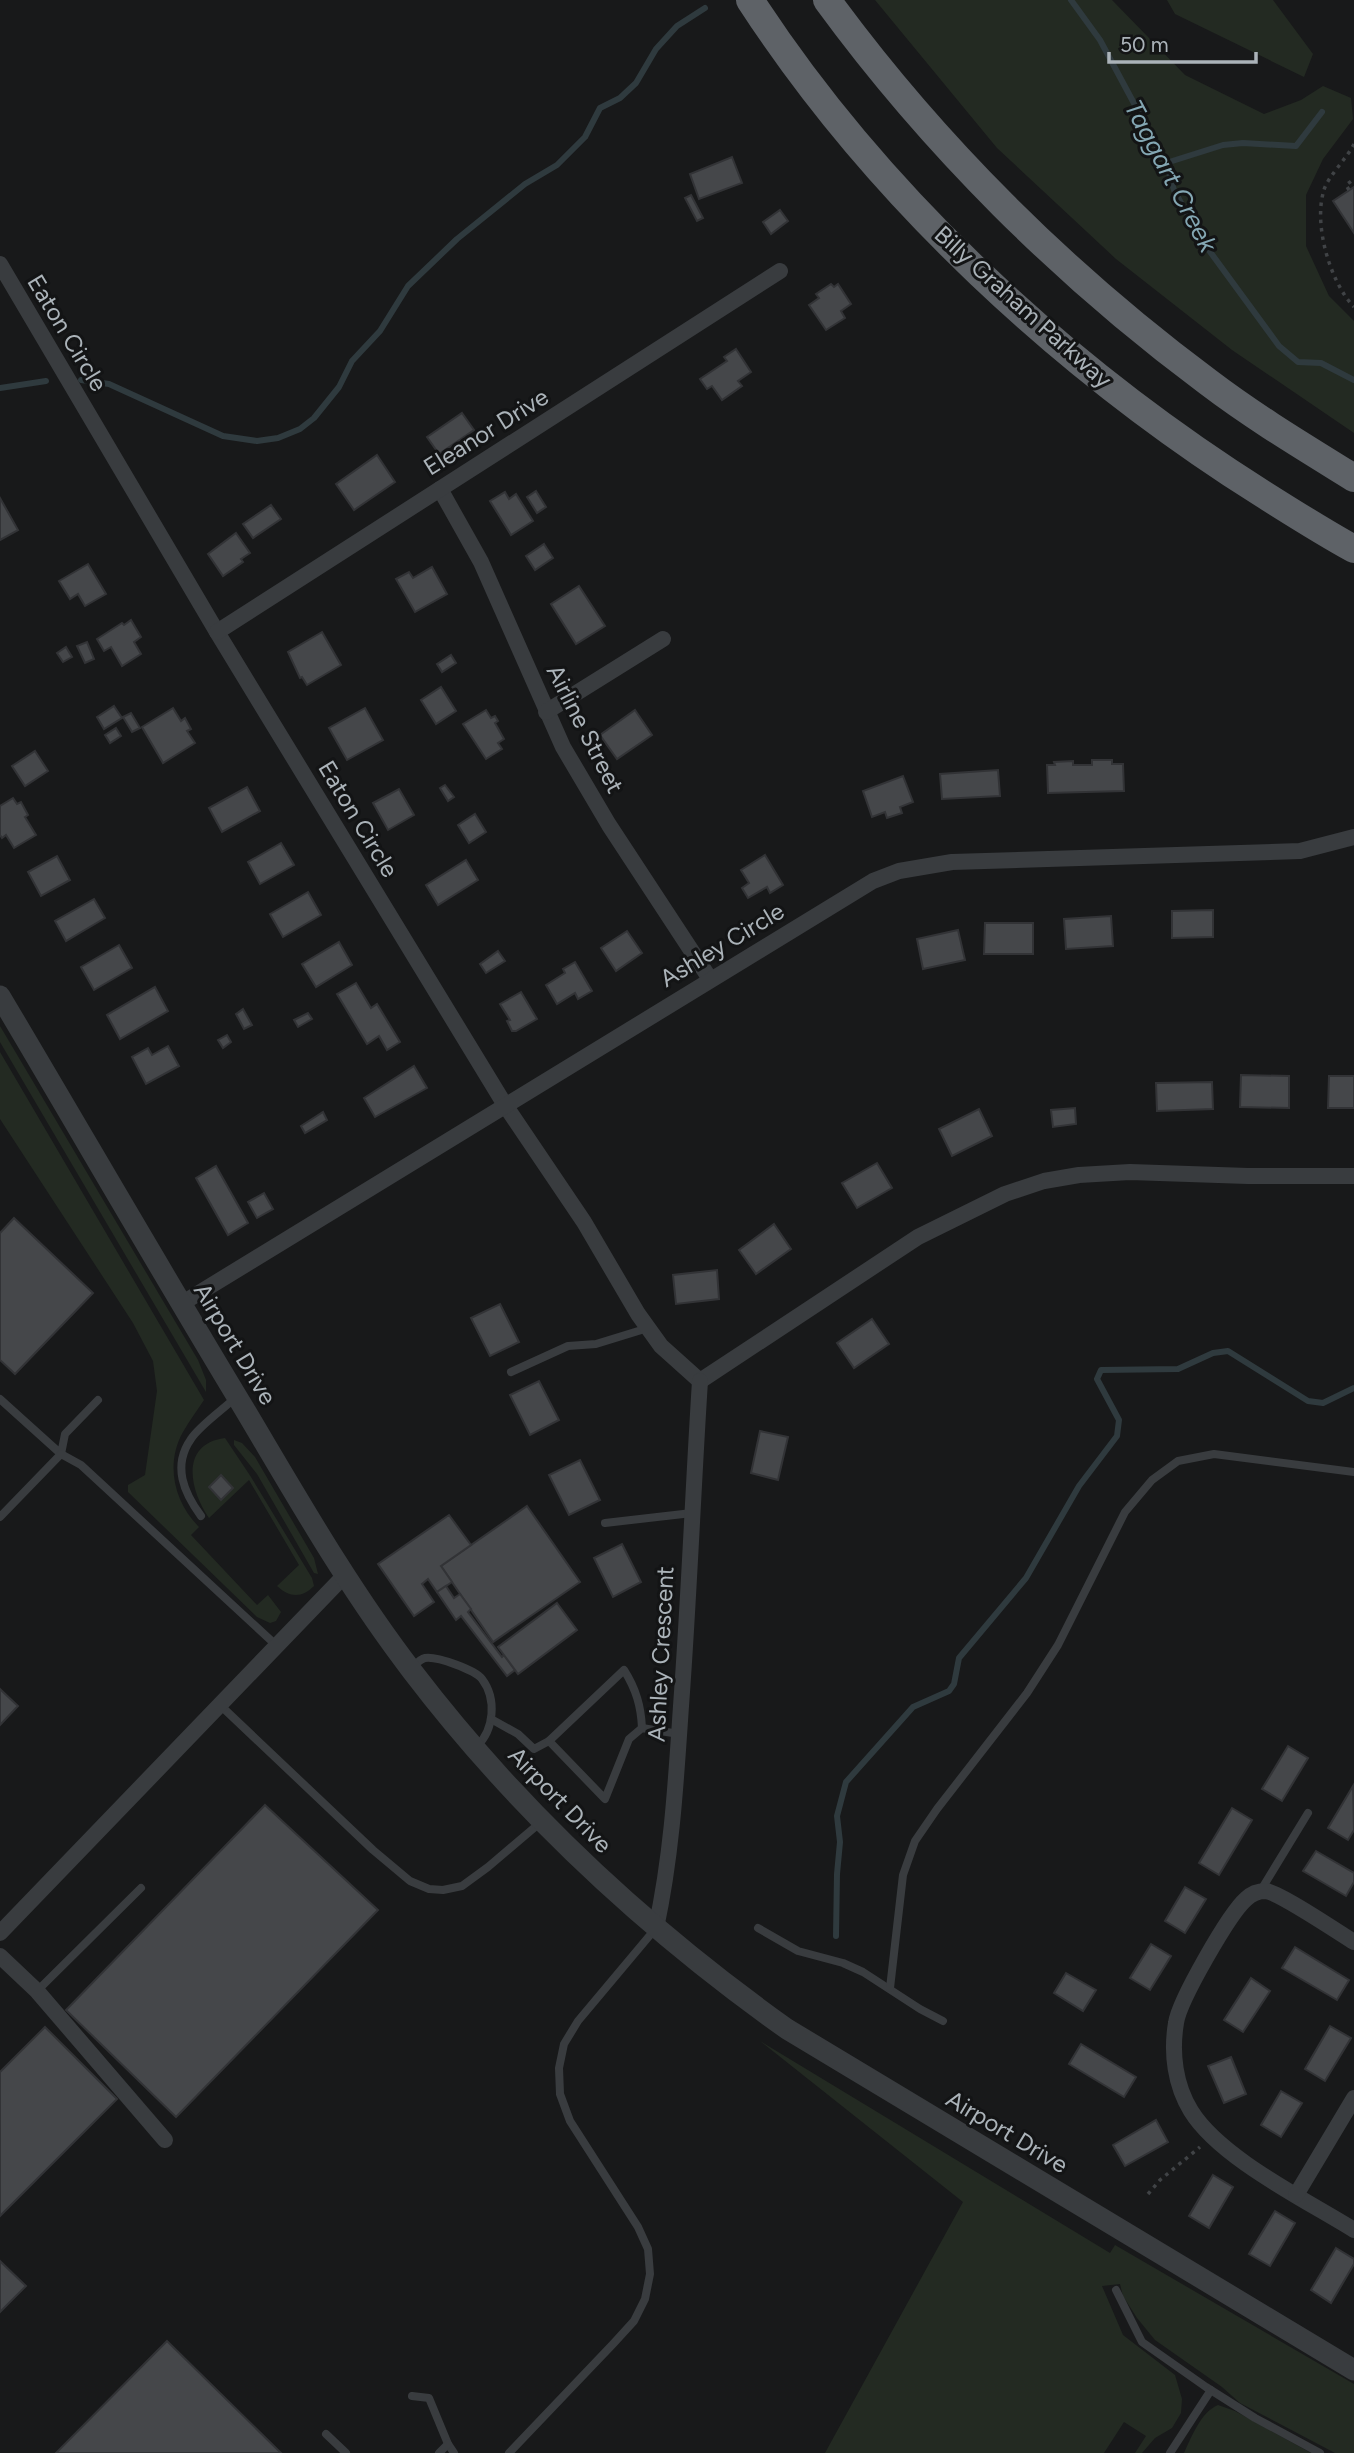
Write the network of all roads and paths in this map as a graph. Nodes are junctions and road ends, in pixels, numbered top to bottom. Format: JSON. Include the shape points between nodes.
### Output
{"nodes":[{"id":1,"x":750,"y":0,"type":"edge"},
{"id":2,"x":827,"y":0,"type":"edge"},
{"id":3,"x":1354,"y":145,"type":"edge"},
{"id":4,"x":1354,"y":179,"type":"edge"},
{"id":5,"x":1349,"y":190,"type":"dead end"},
{"id":6,"x":0,"y":264,"type":"edge"},
{"id":7,"x":780,"y":271,"type":"dead end"},
{"id":8,"x":1354,"y":307,"type":"edge"},
{"id":9,"x":1354,"y":478,"type":"edge"},
{"id":10,"x":440,"y":489,"type":"junction"},
{"id":11,"x":1354,"y":549,"type":"edge"},
{"id":12,"x":217,"y":632,"type":"junction"},
{"id":13,"x":663,"y":639,"type":"dead end"},
{"id":14,"x":546,"y":712,"type":"junction"},
{"id":15,"x":1354,"y":838,"type":"edge"},
{"id":16,"x":710,"y":978,"type":"junction"},
{"id":17,"x":0,"y":996,"type":"edge"},
{"id":18,"x":505,"y":1105,"type":"junction"},
{"id":19,"x":1354,"y":1176,"type":"edge"},
{"id":20,"x":181,"y":1304,"type":"junction"},
{"id":21,"x":648,"y":1328,"type":"junction"},
{"id":22,"x":511,"y":1372,"type":"dead end"},
{"id":23,"x":700,"y":1381,"type":"junction"},
{"id":24,"x":236,"y":1397,"type":"junction"},
{"id":25,"x":0,"y":1399,"type":"edge"},
{"id":26,"x":98,"y":1400,"type":"dead end"},
{"id":27,"x":61,"y":1454,"type":"junction"},
{"id":28,"x":1354,"y":1472,"type":"edge"},
{"id":29,"x":692,"y":1513,"type":"junction"},
{"id":30,"x":201,"y":1516,"type":"dead end"},
{"id":31,"x":0,"y":1517,"type":"edge"},
{"id":32,"x":606,"y":1523,"type":"dead end"},
{"id":33,"x":344,"y":1576,"type":"junction"},
{"id":34,"x":277,"y":1646,"type":"junction"},
{"id":35,"x":410,"y":1669,"type":"junction"},
{"id":36,"x":220,"y":1705,"type":"junction"},
{"id":37,"x":491,"y":1719,"type":"junction"},
{"id":38,"x":642,"y":1728,"type":"junction"},
{"id":39,"x":680,"y":1734,"type":"junction"},
{"id":40,"x":549,"y":1741,"type":"junction"},
{"id":41,"x":475,"y":1748,"type":"junction"},
{"id":42,"x":1308,"y":1813,"type":"dead end"},
{"id":43,"x":541,"y":1822,"type":"junction"},
{"id":44,"x":141,"y":1888,"type":"dead end"},
{"id":45,"x":1259,"y":1893,"type":"junction"},
{"id":46,"x":656,"y":1928,"type":"junction"},
{"id":47,"x":758,"y":1928,"type":"dead end"},
{"id":48,"x":0,"y":1933,"type":"edge"},
{"id":49,"x":1354,"y":1942,"type":"edge"},
{"id":50,"x":0,"y":1956,"type":"edge"},
{"id":51,"x":890,"y":1988,"type":"junction"},
{"id":52,"x":37,"y":1992,"type":"junction"},
{"id":53,"x":943,"y":2021,"type":"dead end"},
{"id":54,"x":1354,"y":2098,"type":"edge"},
{"id":55,"x":165,"y":2140,"type":"dead end"},
{"id":56,"x":1204,"y":2144,"type":"dead end"},
{"id":57,"x":1148,"y":2194,"type":"dead end"},
{"id":58,"x":1296,"y":2194,"type":"junction"},
{"id":59,"x":1354,"y":2230,"type":"edge"},
{"id":60,"x":1116,"y":2290,"type":"dead end"},
{"id":61,"x":1354,"y":2370,"type":"edge"},
{"id":62,"x":1211,"y":2390,"type":"junction"},
{"id":63,"x":412,"y":2396,"type":"dead end"},
{"id":64,"x":326,"y":2434,"type":"dead end"},
{"id":65,"x":448,"y":2444,"type":"junction"},
{"id":66,"x":346,"y":2453,"type":"edge"},
{"id":67,"x":439,"y":2453,"type":"edge"},
{"id":68,"x":454,"y":2453,"type":"edge"},
{"id":69,"x":509,"y":2453,"type":"edge"},
{"id":70,"x":1170,"y":2453,"type":"edge"},
{"id":71,"x":1320,"y":2453,"type":"edge"}],
"edges":[{"from":1,"to":11,"type":"highway","name":"Billy Graham Parkway","via":[[796,66],[888,178],[1025,314],[1154,420]]},
{"from":2,"to":9,"type":"highway","via":[[933,129],[1052,252],[1136,327],[1209,383]]},
{"from":3,"to":8,"type":"path","via":[[1324,188],[1321,224],[1330,268],[1343,296]]},
{"from":4,"to":5,"type":"path","via":[[1346,185]]},
{"from":6,"to":12,"type":"street","name":"Eaton Circle"},
{"from":7,"to":10,"type":"street","name":"Eleanor Drive"},
{"from":10,"to":12,"type":"street","name":"Eleanor Drive"},
{"from":10,"to":14,"type":"street","name":"Airline Street","via":[[481,562]]},
{"from":12,"to":18,"type":"street","name":"Eaton Circle"},
{"from":13,"to":14,"type":"street"},
{"from":14,"to":16,"type":"street","name":"Airline Street","via":[[610,825]]},
{"from":15,"to":16,"type":"street","name":"Ashley Circle","via":[[1300,852],[928,864],[873,881]]},
{"from":16,"to":18,"type":"street","name":"Ashley Circle"},
{"from":17,"to":20,"type":"street","name":"Airport Drive"},
{"from":18,"to":20,"type":"street","name":"Ashley Circle"},
{"from":18,"to":21,"type":"street","name":"Eaton Circle"},
{"from":19,"to":23,"type":"street","via":[[1130,1172],[1044,1181],[1005,1194],[918,1237]]},
{"from":20,"to":24,"type":"street","name":"Airport Drive"},
{"from":21,"to":22,"type":"lane","via":[[596,1344],[568,1346]]},
{"from":21,"to":23,"type":"street","name":"Eaton Circle"},
{"from":23,"to":29,"type":"street","name":"Ashley Crescent"},
{"from":24,"to":30,"type":"lane","via":[[191,1439],[180,1467],[186,1496]]},
{"from":24,"to":33,"type":"street","name":"Airport Drive"},
{"from":25,"to":27,"type":"lane"},
{"from":26,"to":27,"type":"lane","via":[[65,1434]]},
{"from":27,"to":31,"type":"lane"},
{"from":27,"to":34,"type":"lane","via":[[81,1465]]},
{"from":28,"to":51,"type":"lane","via":[[1214,1454],[1178,1461],[1152,1480],[1125,1512],[1058,1645],[1027,1693],[915,1840],[903,1875]]},
{"from":29,"to":32,"type":"lane"},
{"from":29,"to":39,"type":"street","name":"Ashley Crescent"},
{"from":33,"to":34,"type":"street"},
{"from":33,"to":35,"type":"street","name":"Airport Drive"},
{"from":34,"to":36,"type":"street"},
{"from":35,"to":37,"type":"lane","via":[[426,1658],[476,1674],[487,1690]]},
{"from":35,"to":41,"type":"street","name":"Airport Drive"},
{"from":36,"to":43,"type":"lane","via":[[373,1850],[410,1881],[429,1889],[462,1886]]},
{"from":36,"to":48,"type":"street"},
{"from":37,"to":40,"type":"lane","via":[[534,1749]]},
{"from":37,"to":41,"type":"lane","via":[[486,1738]]},
{"from":38,"to":39,"type":"lane"},
{"from":38,"to":40,"type":"lane","via":[[629,1740],[605,1799]]},
{"from":38,"to":40,"type":"lane","via":[[638,1698],[624,1670]]},
{"from":39,"to":46,"type":"street","name":"Ashley Crescent","via":[[673,1828]]},
{"from":41,"to":43,"type":"street","name":"Airport Drive"},
{"from":42,"to":45,"type":"lane"},
{"from":43,"to":46,"type":"street","name":"Airport Drive"},
{"from":44,"to":52,"type":"lane"},
{"from":45,"to":49,"type":"street","via":[[1267,1891],[1285,1900]]},
{"from":45,"to":58,"type":"street","via":[[1238,1908],[1182,2003],[1174,2059],[1185,2100],[1203,2127],[1217,2142]]},
{"from":46,"to":61,"type":"street","name":"Airport Drive","via":[[722,1983],[835,2060]]},
{"from":46,"to":69,"type":"lane","via":[[578,2021],[564,2044],[559,2068],[560,2094],[570,2121],[648,2249],[645,2299],[620,2337]]},
{"from":47,"to":51,"type":"lane","via":[[798,1951],[843,1963]]},
{"from":50,"to":52,"type":"street"},
{"from":51,"to":53,"type":"lane"},
{"from":52,"to":55,"type":"street"},
{"from":54,"to":58,"type":"street"},
{"from":56,"to":57,"type":"path"},
{"from":58,"to":59,"type":"street"},
{"from":60,"to":62,"type":"lane","via":[[1142,2342]]},
{"from":62,"to":70,"type":"lane"},
{"from":62,"to":71,"type":"lane"},
{"from":63,"to":65,"type":"lane","via":[[429,2398]]},
{"from":64,"to":66,"type":"lane"},
{"from":65,"to":67,"type":"lane"},
{"from":65,"to":68,"type":"lane"}]}
